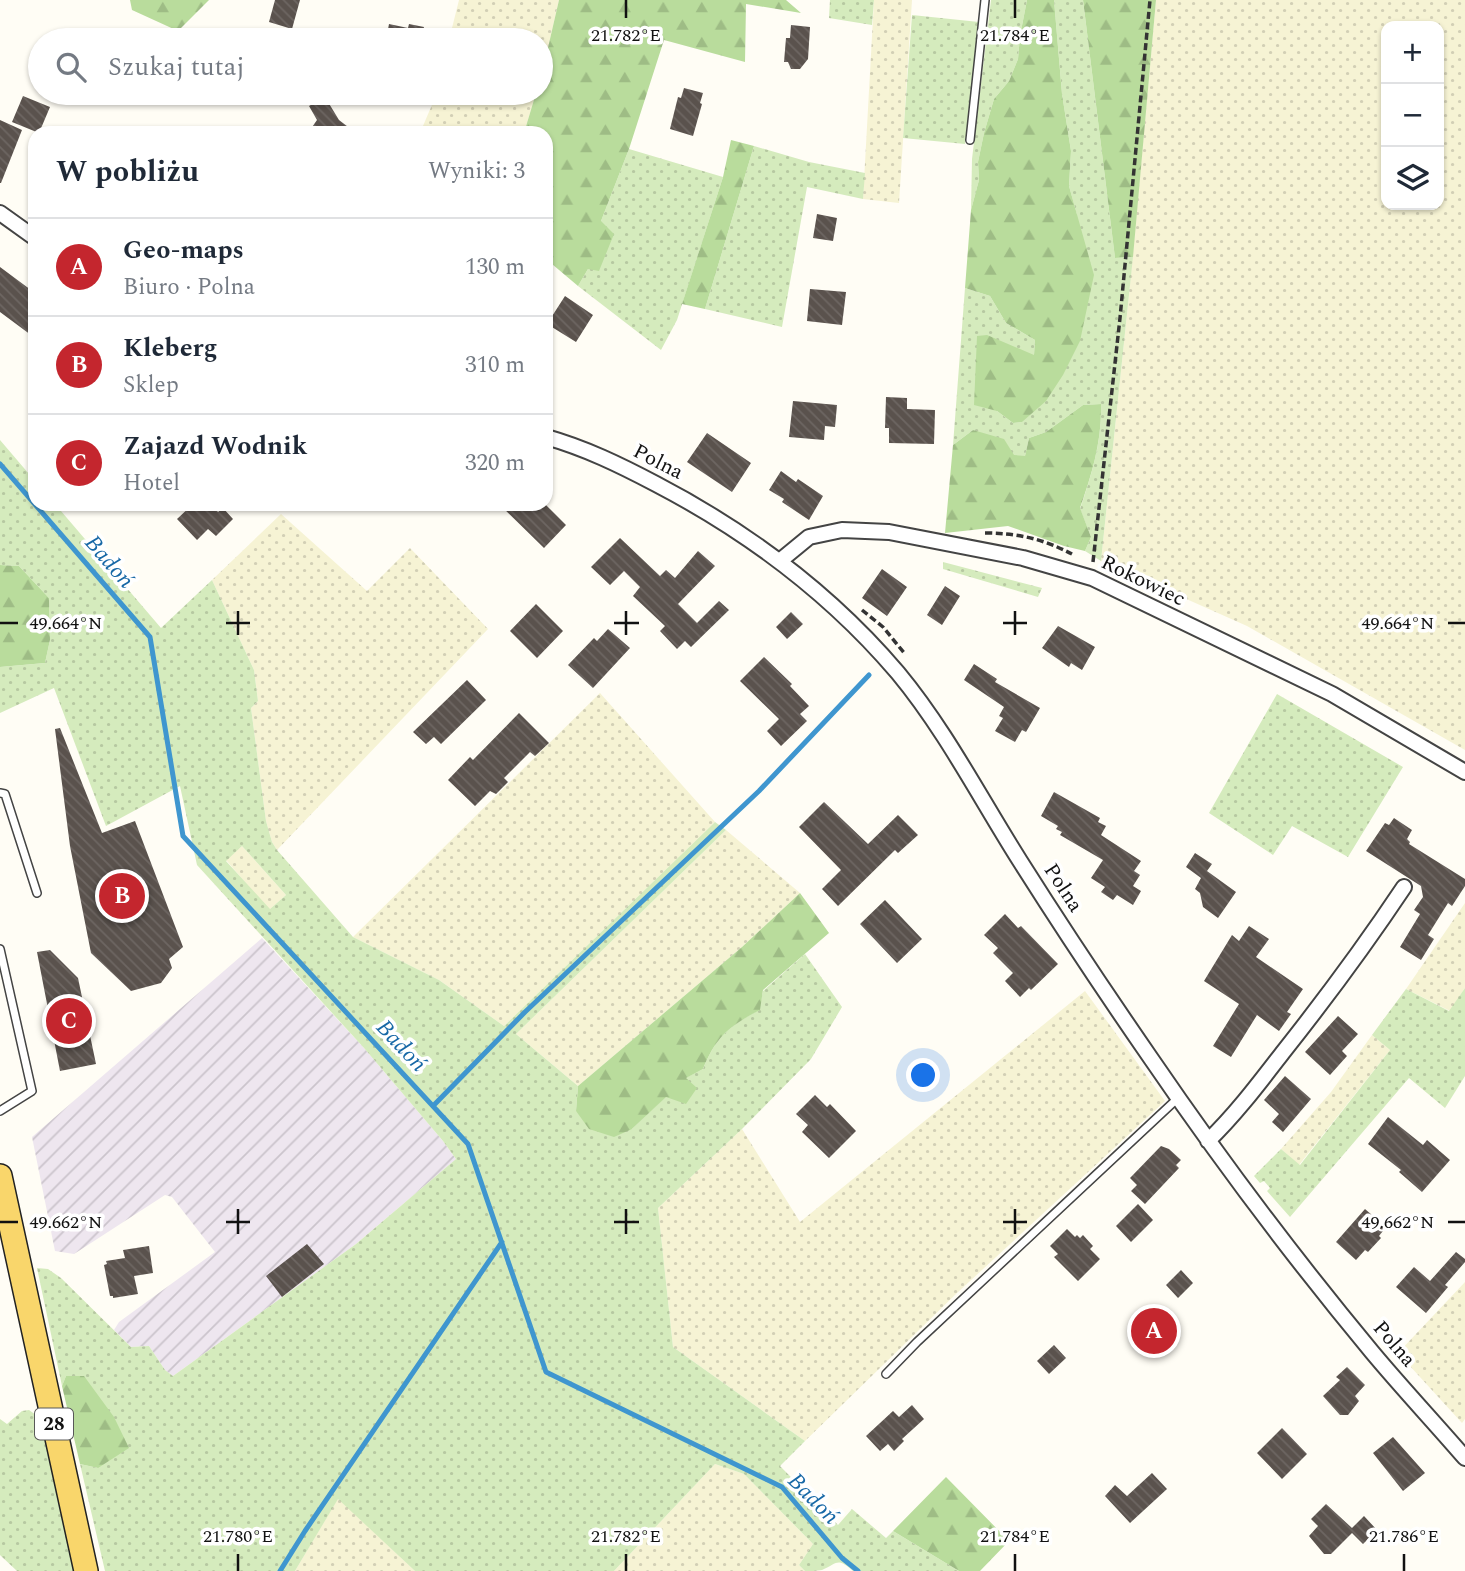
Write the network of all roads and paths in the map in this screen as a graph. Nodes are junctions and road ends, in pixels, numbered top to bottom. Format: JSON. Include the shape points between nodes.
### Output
{"nodes":[{"id":1,"x":985,"y":0,"type":"edge"},
{"id":2,"x":1150,"y":0,"type":"edge"},
{"id":3,"x":970,"y":140,"type":"dead end"},
{"id":4,"x":0,"y":213,"type":"edge"},
{"id":5,"x":28,"y":233,"type":"edge"},
{"id":6,"x":553,"y":439,"type":"edge"},
{"id":7,"x":781,"y":560,"type":"junction"},
{"id":8,"x":1092,"y":578,"type":"junction"},
{"id":9,"x":1465,"y":772,"type":"edge"},
{"id":10,"x":0,"y":793,"type":"edge"},
{"id":11,"x":1404,"y":887,"type":"dead end"},
{"id":12,"x":37,"y":893,"type":"dead end"},
{"id":13,"x":0,"y":949,"type":"edge"},
{"id":14,"x":1178,"y":1098,"type":"junction"},
{"id":15,"x":0,"y":1111,"type":"edge"},
{"id":16,"x":1209,"y":1141,"type":"junction"},
{"id":17,"x":0,"y":1176,"type":"edge"},
{"id":18,"x":887,"y":1374,"type":"dead end"},
{"id":19,"x":1465,"y":1458,"type":"edge"},
{"id":20,"x":86,"y":1571,"type":"edge"}],
"edges":[{"from":1,"to":3,"type":"lane"},
{"from":2,"to":8,"type":"path"},
{"from":4,"to":5,"type":"street"},
{"from":6,"to":7,"type":"street","name":"Polna","via":[[602,456],[699,506]]},
{"from":7,"to":8,"type":"street","name":"Rokowiec","via":[[809,537],[842,530],[889,532],[1023,558]]},
{"from":7,"to":14,"type":"street","name":"Polna","via":[[835,606],[928,712],[1019,860]]},
{"from":8,"to":9,"type":"street","name":"Rokowiec","via":[[1321,688]]},
{"from":10,"to":12,"type":"lane","via":[[5,794]]},
{"from":11,"to":16,"type":"street","via":[[1327,996]]},
{"from":13,"to":15,"type":"lane","via":[[32,1091]]},
{"from":14,"to":16,"type":"street","name":"Polna"},
{"from":14,"to":18,"type":"lane"},
{"from":16,"to":19,"type":"street","name":"Polna","via":[[1342,1315]]},
{"from":17,"to":20,"type":"main road","number":"28"}]}
